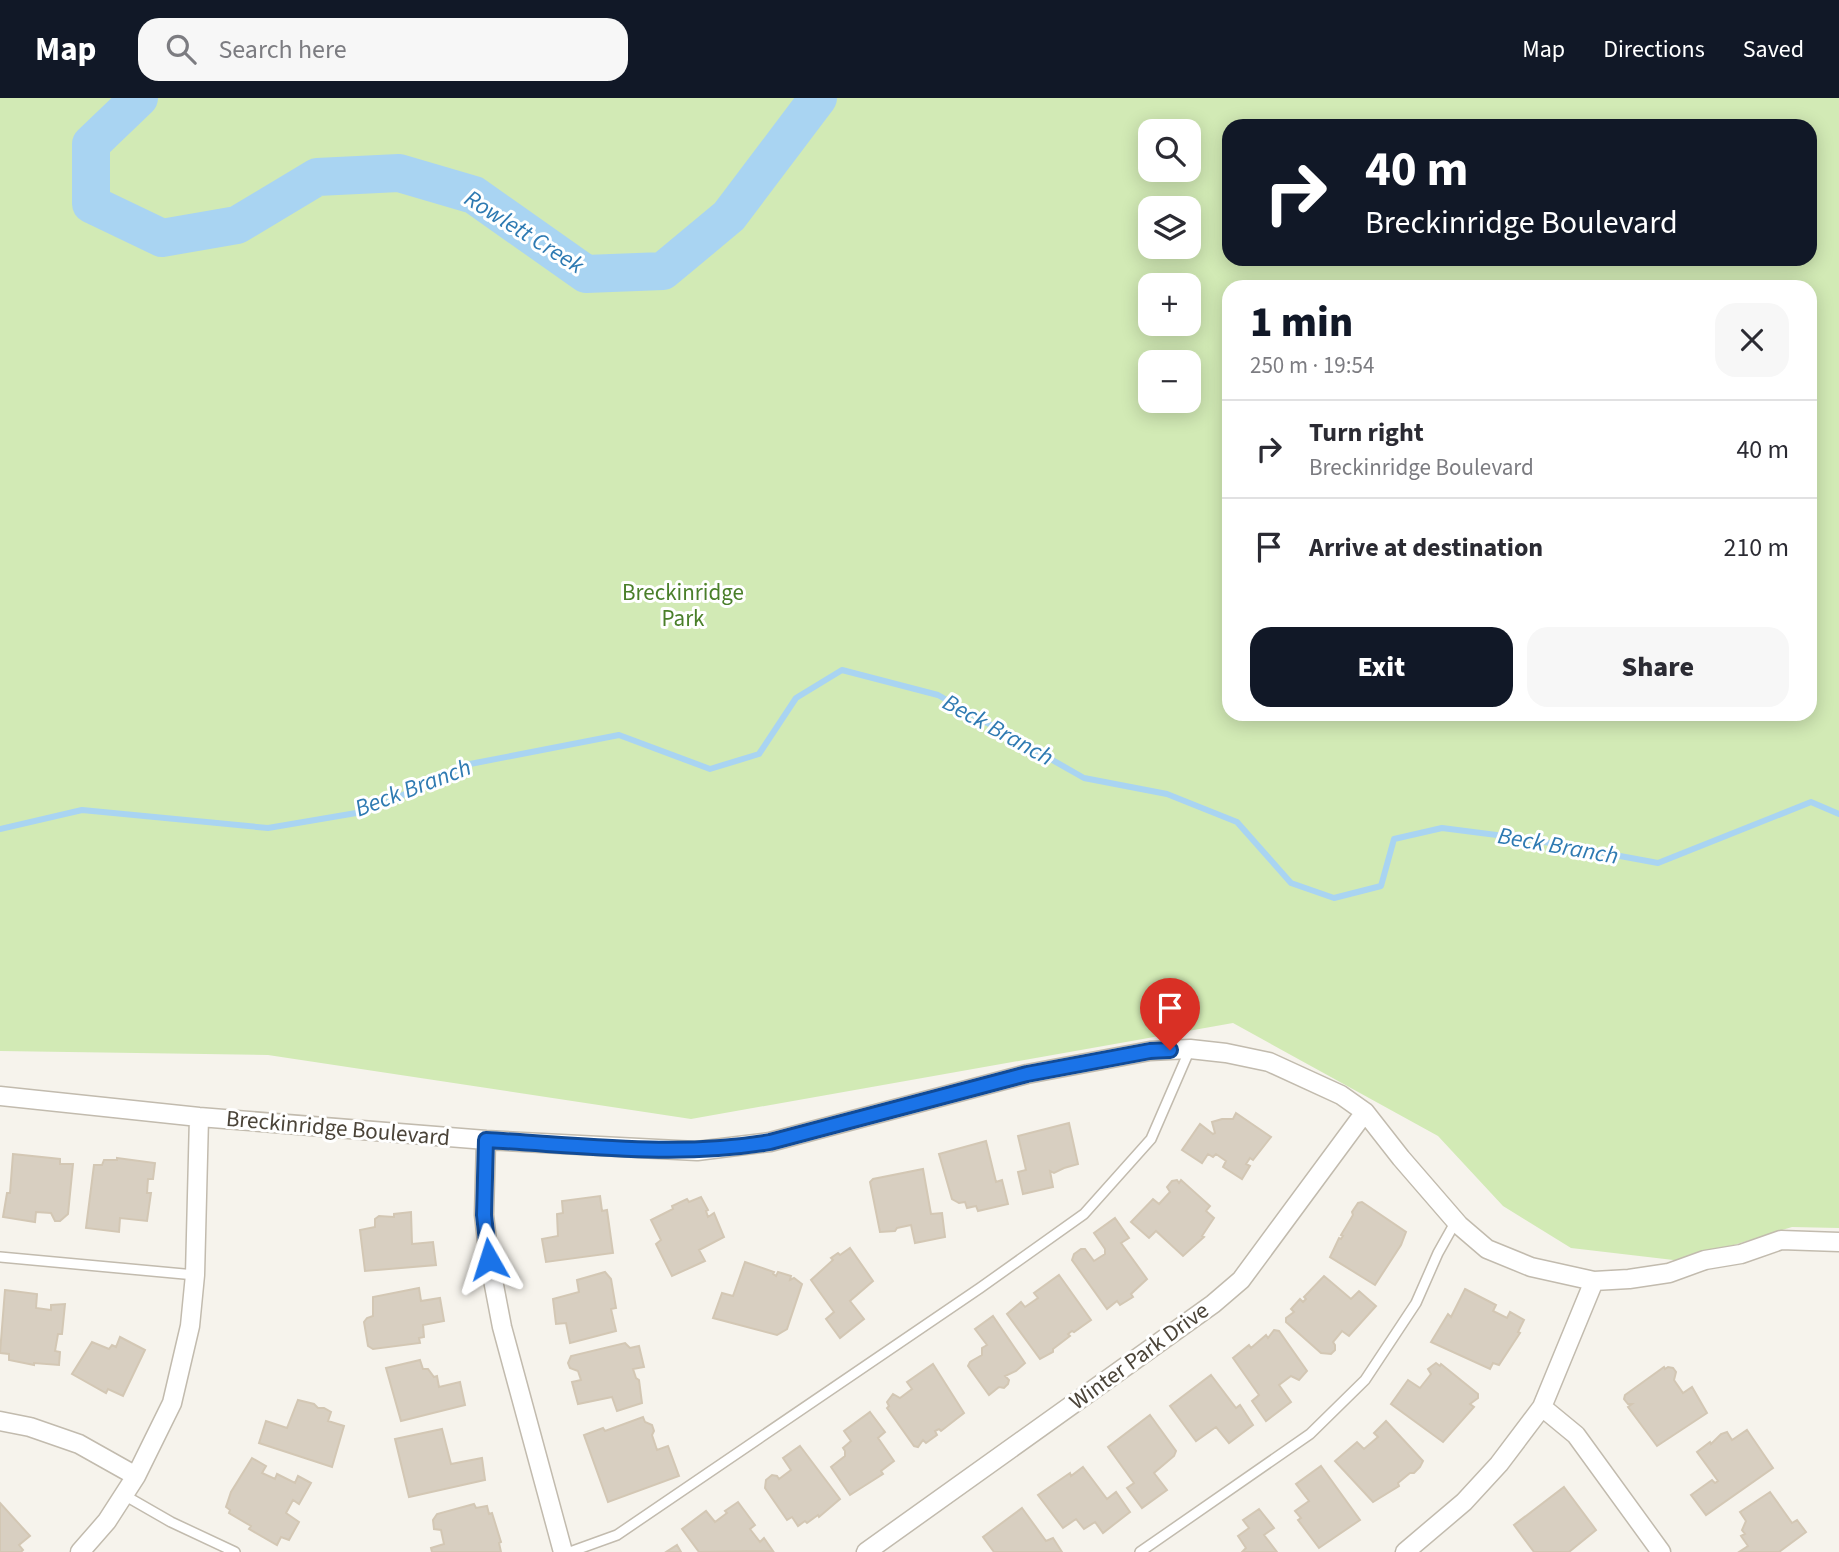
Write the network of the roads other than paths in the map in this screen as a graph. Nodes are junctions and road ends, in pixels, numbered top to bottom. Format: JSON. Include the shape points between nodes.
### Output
{"nodes":[{"id":1,"x":1190,"y":1049,"type":"junction"},
{"id":2,"x":0,"y":1096,"type":"edge"},
{"id":3,"x":1365,"y":1112,"type":"junction"},
{"id":4,"x":199,"y":1117,"type":"junction"},
{"id":5,"x":486,"y":1140,"type":"junction"},
{"id":6,"x":1455,"y":1221,"type":"junction"},
{"id":7,"x":1839,"y":1242,"type":"edge"},
{"id":8,"x":0,"y":1257,"type":"edge"},
{"id":9,"x":195,"y":1275,"type":"junction"},
{"id":10,"x":1594,"y":1281,"type":"junction"},
{"id":11,"x":1542,"y":1406,"type":"junction"},
{"id":12,"x":0,"y":1421,"type":"edge"},
{"id":13,"x":136,"y":1476,"type":"junction"},
{"id":14,"x":124,"y":1495,"type":"junction"},
{"id":15,"x":80,"y":1552,"type":"edge"},
{"id":16,"x":235,"y":1552,"type":"edge"},
{"id":17,"x":563,"y":1552,"type":"edge"},
{"id":18,"x":570,"y":1552,"type":"edge"},
{"id":19,"x":866,"y":1552,"type":"edge"},
{"id":20,"x":1140,"y":1552,"type":"edge"},
{"id":21,"x":1405,"y":1552,"type":"edge"},
{"id":22,"x":1661,"y":1552,"type":"edge"}],
"edges":[{"from":1,"to":3,"type":"street","name":"Breckinridge Boulevard","via":[[1269,1062],[1341,1095]]},
{"from":1,"to":5,"type":"street","name":"Breckinridge Boulevard","via":[[1150,1051],[1027,1074],[734,1148],[697,1151]]},
{"from":1,"to":18,"type":"lane","via":[[1151,1139],[1084,1214],[617,1535]]},
{"from":2,"to":4,"type":"street","name":"Breckinridge Boulevard"},
{"from":3,"to":6,"type":"street","name":"Breckinridge Boulevard"},
{"from":3,"to":19,"type":"street","name":"Winter Park Drive","via":[[1241,1280]]},
{"from":4,"to":5,"type":"street","name":"Breckinridge Boulevard"},
{"from":4,"to":9,"type":"street"},
{"from":5,"to":17,"type":"street","via":[[484,1215],[491,1273]]},
{"from":6,"to":10,"type":"street","name":"Breckinridge Boulevard","via":[[1487,1249],[1531,1267]]},
{"from":6,"to":20,"type":"lane","via":[[1416,1303],[1365,1380],[1310,1434]]},
{"from":7,"to":10,"type":"street","name":"Breckinridge Boulevard","via":[[1781,1240],[1669,1273]]},
{"from":8,"to":9,"type":"lane"},
{"from":9,"to":13,"type":"street","via":[[190,1326],[173,1404]]},
{"from":10,"to":11,"type":"street"},
{"from":11,"to":21,"type":"street","via":[[1464,1502]]},
{"from":11,"to":22,"type":"street","via":[[1576,1434]]},
{"from":12,"to":13,"type":"street","via":[[79,1444]]},
{"from":13,"to":14,"type":"street"},
{"from":14,"to":15,"type":"street"},
{"from":14,"to":16,"type":"lane"}]}
